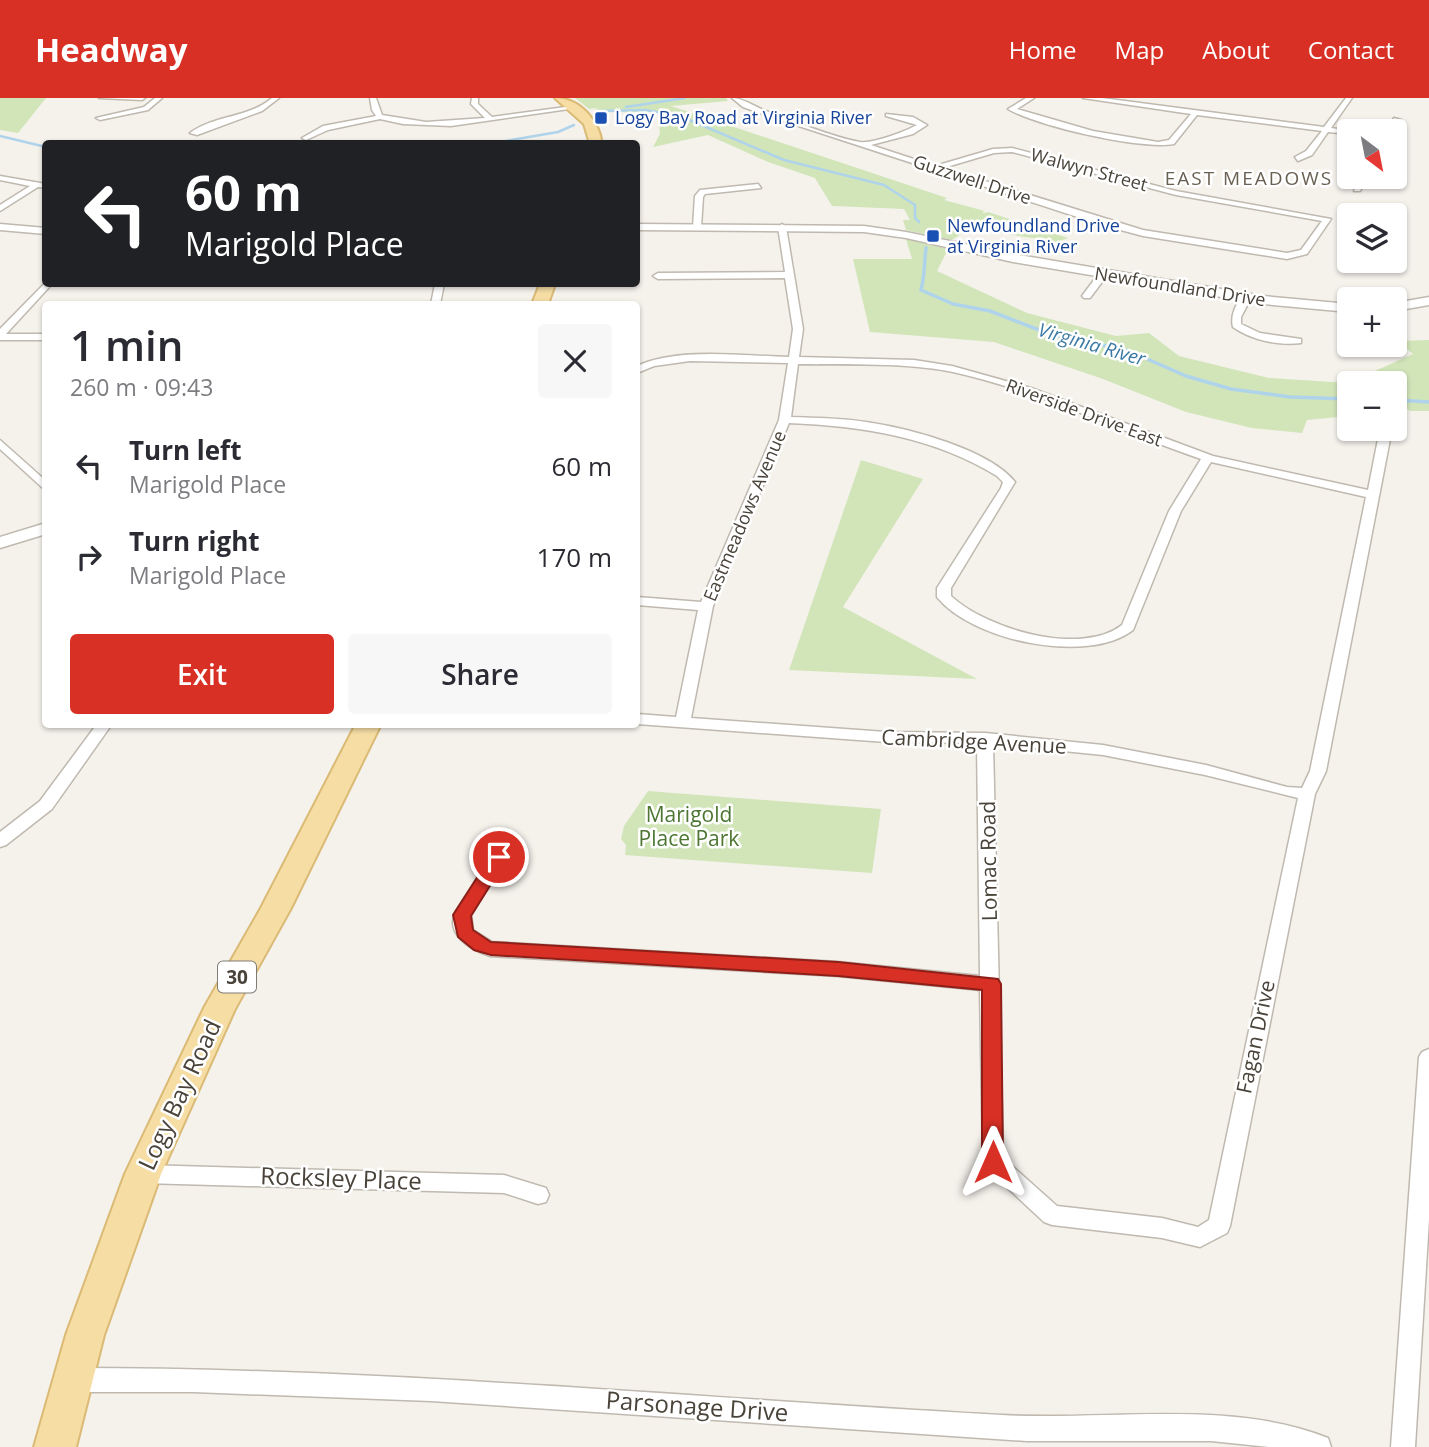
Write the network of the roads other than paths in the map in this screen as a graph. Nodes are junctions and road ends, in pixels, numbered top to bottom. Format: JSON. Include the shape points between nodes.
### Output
{"nodes":[{"id":1,"x":102,"y":98,"type":"edge"},
{"id":2,"x":142,"y":98,"type":"edge"},
{"id":3,"x":159,"y":98,"type":"edge"},
{"id":4,"x":276,"y":98,"type":"edge"},
{"id":5,"x":373,"y":98,"type":"edge"},
{"id":6,"x":475,"y":98,"type":"edge"},
{"id":7,"x":561,"y":98,"type":"edge"},
{"id":8,"x":735,"y":98,"type":"edge"},
{"id":9,"x":1031,"y":98,"type":"edge"},
{"id":10,"x":1086,"y":98,"type":"edge"},
{"id":11,"x":1349,"y":98,"type":"edge"},
{"id":12,"x":1117,"y":100,"type":"edge"},
{"id":13,"x":575,"y":109,"type":"junction"},
{"id":14,"x":1195,"y":113,"type":"junction"},
{"id":15,"x":888,"y":115,"type":"dead end"},
{"id":16,"x":380,"y":117,"type":"junction"},
{"id":17,"x":100,"y":118,"type":"dead end"},
{"id":18,"x":489,"y":118,"type":"junction"},
{"id":19,"x":1327,"y":129,"type":"junction"},
{"id":20,"x":1337,"y":130,"type":"edge"},
{"id":21,"x":194,"y":133,"type":"dead end"},
{"id":22,"x":306,"y":138,"type":"dead end"},
{"id":23,"x":596,"y":140,"type":"edge"},
{"id":24,"x":862,"y":145,"type":"junction"},
{"id":25,"x":1298,"y":159,"type":"dead end"},
{"id":26,"x":936,"y":168,"type":"junction"},
{"id":27,"x":0,"y":178,"type":"edge"},
{"id":28,"x":41,"y":185,"type":"edge"},
{"id":29,"x":758,"y":186,"type":"dead end"},
{"id":30,"x":0,"y":209,"type":"edge"},
{"id":31,"x":0,"y":227,"type":"edge"},
{"id":32,"x":640,"y":227,"type":"edge"},
{"id":33,"x":697,"y":227,"type":"junction"},
{"id":34,"x":782,"y":227,"type":"junction"},
{"id":35,"x":42,"y":231,"type":"edge"},
{"id":36,"x":1299,"y":254,"type":"joint"},
{"id":37,"x":1103,"y":274,"type":"junction"},
{"id":38,"x":790,"y":275,"type":"junction"},
{"id":39,"x":658,"y":276,"type":"dead end"},
{"id":40,"x":44,"y":287,"type":"edge"},
{"id":41,"x":1087,"y":296,"type":"dead end"},
{"id":42,"x":1246,"y":298,"type":"junction"},
{"id":43,"x":1429,"y":301,"type":"edge"},
{"id":44,"x":1407,"y":305,"type":"edge"},
{"id":45,"x":1337,"y":307,"type":"edge"},
{"id":46,"x":0,"y":336,"type":"edge"},
{"id":47,"x":42,"y":337,"type":"edge"},
{"id":48,"x":1297,"y":341,"type":"dead end"},
{"id":49,"x":794,"y":360,"type":"junction"},
{"id":50,"x":640,"y":369,"type":"edge"},
{"id":51,"x":785,"y":420,"type":"junction"},
{"id":52,"x":1383,"y":441,"type":"edge"},
{"id":53,"x":0,"y":443,"type":"edge"},
{"id":54,"x":4,"y":456,"type":"edge"},
{"id":55,"x":1208,"y":458,"type":"junction"},
{"id":56,"x":42,"y":485,"type":"edge"},
{"id":57,"x":1371,"y":494,"type":"junction"},
{"id":58,"x":42,"y":529,"type":"edge"},
{"id":59,"x":0,"y":543,"type":"edge"},
{"id":60,"x":640,"y":601,"type":"edge"},
{"id":61,"x":706,"y":606,"type":"junction"},
{"id":62,"x":640,"y":719,"type":"edge"},
{"id":63,"x":683,"y":721,"type":"junction"},
{"id":64,"x":102,"y":728,"type":"edge"},
{"id":65,"x":367,"y":728,"type":"edge"},
{"id":66,"x":985,"y":738,"type":"junction"},
{"id":67,"x":1307,"y":794,"type":"junction"},
{"id":68,"x":0,"y":841,"type":"edge"},
{"id":69,"x":499,"y":857,"type":"dead end"},
{"id":70,"x":991,"y":984,"type":"junction"},
{"id":71,"x":1429,"y":1057,"type":"edge"},
{"id":72,"x":143,"y":1174,"type":"junction"},
{"id":73,"x":538,"y":1195,"type":"dead end"},
{"id":74,"x":72,"y":1380,"type":"junction"},
{"id":75,"x":55,"y":1447,"type":"edge"},
{"id":76,"x":1320,"y":1447,"type":"edge"},
{"id":77,"x":1403,"y":1447,"type":"edge"}],
"edges":[{"from":1,"to":2,"type":"street"},
{"from":3,"to":17,"type":"street","via":[[146,109]]},
{"from":4,"to":21,"type":"street"},
{"from":5,"to":16,"type":"street"},
{"from":6,"to":18,"type":"street","via":[[474,104]]},
{"from":7,"to":13,"type":"main road"},
{"from":8,"to":24,"type":"street","name":"Guzzwell Drive","via":[[755,110]]},
{"from":9,"to":14,"type":"street","via":[[1011,109],[1095,133],[1158,144],[1171,142]]},
{"from":10,"to":12,"type":"street"},
{"from":11,"to":19,"type":"street"},
{"from":12,"to":14,"type":"street"},
{"from":13,"to":18,"type":"street"},
{"from":13,"to":23,"type":"main road","via":[[591,123]]},
{"from":14,"to":19,"type":"street"},
{"from":15,"to":24,"type":"street","via":[[923,125]]},
{"from":16,"to":18,"type":"street","via":[[417,124]]},
{"from":16,"to":22,"type":"street","via":[[326,128]]},
{"from":19,"to":20,"type":"street"},
{"from":19,"to":25,"type":"street","via":[[1309,153]]},
{"from":24,"to":26,"type":"street","name":"Guzzwell Drive"},
{"from":26,"to":36,"type":"street","name":"Guzzwell Drive","via":[[1131,230],[1274,254]]},
{"from":26,"to":36,"type":"street","name":"Walwyn Street","via":[[1012,150],[1175,193],[1327,219]]},
{"from":27,"to":28,"type":"street"},
{"from":28,"to":30,"type":"street"},
{"from":29,"to":33,"type":"street","via":[[703,192]]},
{"from":31,"to":35,"type":"street"},
{"from":32,"to":33,"type":"street","name":"Newfoundland Drive"},
{"from":33,"to":34,"type":"street","name":"Newfoundland Drive"},
{"from":34,"to":37,"type":"street","name":"Newfoundland Drive","via":[[884,231]]},
{"from":34,"to":38,"type":"street","name":"Eastmeadows Avenue"},
{"from":37,"to":41,"type":"street"},
{"from":37,"to":42,"type":"street","name":"Newfoundland Drive"},
{"from":38,"to":39,"type":"street"},
{"from":38,"to":49,"type":"street","name":"Eastmeadows Avenue","via":[[798,329]]},
{"from":40,"to":46,"type":"street"},
{"from":42,"to":45,"type":"street","name":"Newfoundland Drive"},
{"from":42,"to":48,"type":"street","via":[[1236,317],[1236,325],[1244,332]]},
{"from":43,"to":44,"type":"street"},
{"from":46,"to":47,"type":"street"},
{"from":49,"to":50,"type":"street","name":"Riverside Drive East","via":[[690,358]]},
{"from":49,"to":51,"type":"street","name":"Eastmeadows Avenue"},
{"from":49,"to":55,"type":"street","name":"Riverside Drive East","via":[[914,363],[958,370]]},
{"from":51,"to":55,"type":"street","via":[[893,431],[983,462],[1006,475],[1007,488],[944,588],[944,597],[982,624],[1026,636],[1093,644],[1121,635],[1128,627],[1175,511]]},
{"from":51,"to":61,"type":"street","name":"Eastmeadows Avenue"},
{"from":52,"to":57,"type":"street","name":"Fagan Drive"},
{"from":53,"to":54,"type":"street"},
{"from":54,"to":56,"type":"street"},
{"from":55,"to":57,"type":"street","name":"Riverside Drive East"},
{"from":57,"to":67,"type":"street","name":"Fagan Drive","via":[[1318,771]]},
{"from":58,"to":59,"type":"street"},
{"from":60,"to":61,"type":"street"},
{"from":61,"to":63,"type":"street","name":"Eastmeadows Avenue"},
{"from":62,"to":63,"type":"street","name":"Cambridge Avenue"},
{"from":63,"to":66,"type":"street","name":"Cambridge Avenue","via":[[886,737]]},
{"from":64,"to":68,"type":"street","via":[[46,805]]},
{"from":65,"to":72,"type":"main road","name":"Logy Bay Road","number":"30","via":[[220,1008]]},
{"from":66,"to":67,"type":"street","name":"Cambridge Avenue","via":[[1150,757]]},
{"from":66,"to":70,"type":"street","name":"Lomac Road"},
{"from":67,"to":70,"type":"street","name":"Fagan Drive","via":[[1219,1226],[1200,1237],[1052,1215],[993,1162]]},
{"from":69,"to":70,"type":"street","via":[[462,915],[464,932],[480,946],[838,969]]},
{"from":71,"to":77,"type":"street"},
{"from":72,"to":73,"type":"street","name":"Rocksley Place","via":[[504,1184]]},
{"from":72,"to":74,"type":"main road","name":"Logy Bay Road","number":"30"},
{"from":74,"to":75,"type":"main road","name":"Logy Bay Road","number":"30"},
{"from":74,"to":76,"type":"street","name":"Parsonage Drive","via":[[360,1385],[1027,1429],[1211,1429],[1286,1436]]}]}
